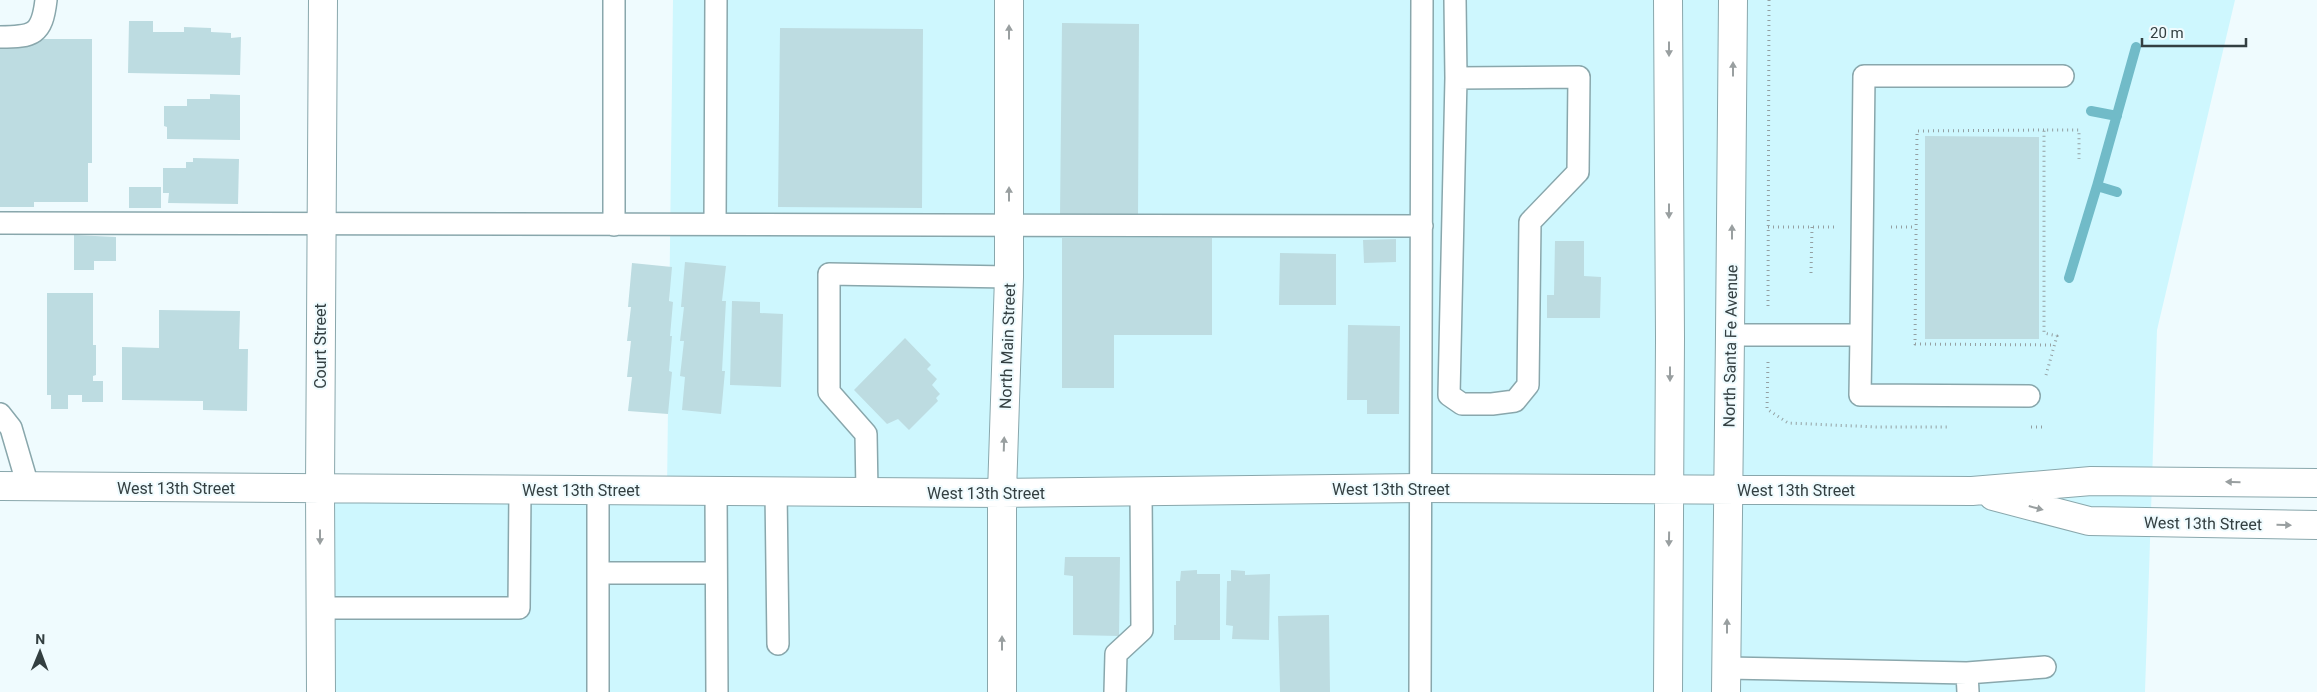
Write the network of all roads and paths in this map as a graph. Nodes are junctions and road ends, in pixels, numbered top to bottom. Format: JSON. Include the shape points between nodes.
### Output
{"nodes":[{"id":1,"x":46,"y":0,"type":"edge"},
{"id":2,"x":323,"y":0,"type":"edge"},
{"id":3,"x":614,"y":0,"type":"edge"},
{"id":4,"x":716,"y":0,"type":"edge"},
{"id":5,"x":1009,"y":0,"type":"edge"},
{"id":6,"x":1422,"y":0,"type":"edge"},
{"id":7,"x":1456,"y":0,"type":"edge"},
{"id":8,"x":1668,"y":0,"type":"edge"},
{"id":9,"x":1733,"y":0,"type":"edge"},
{"id":10,"x":1769,"y":0,"type":"edge"},
{"id":11,"x":0,"y":37,"type":"edge"},
{"id":12,"x":2063,"y":76,"type":"dead end"},
{"id":13,"x":1456,"y":78,"type":"junction"},
{"id":14,"x":2044,"y":130,"type":"junction"},
{"id":15,"x":2079,"y":159,"type":"dead end"},
{"id":16,"x":0,"y":223,"type":"edge"},
{"id":17,"x":321,"y":224,"type":"junction"},
{"id":18,"x":715,"y":224,"type":"junction"},
{"id":19,"x":1010,"y":224,"type":"junction"},
{"id":20,"x":614,"y":225,"type":"junction"},
{"id":21,"x":1422,"y":226,"type":"junction"},
{"id":22,"x":1768,"y":226,"type":"junction"},
{"id":23,"x":1812,"y":227,"type":"junction"},
{"id":24,"x":1862,"y":228,"type":"junction"},
{"id":25,"x":1811,"y":273,"type":"dead end"},
{"id":26,"x":1009,"y":277,"type":"junction"},
{"id":27,"x":1731,"y":335,"type":"junction"},
{"id":28,"x":1768,"y":335,"type":"junction"},
{"id":29,"x":1861,"y":335,"type":"junction"},
{"id":30,"x":2055,"y":345,"type":"junction"},
{"id":31,"x":2029,"y":396,"type":"joint"},
{"id":32,"x":0,"y":414,"type":"edge"},
{"id":33,"x":1954,"y":427,"type":"dead end"},
{"id":34,"x":2023,"y":427,"type":"dead end"},
{"id":35,"x":2043,"y":427,"type":"dead end"},
{"id":36,"x":2317,"y":483,"type":"edge"},
{"id":37,"x":0,"y":486,"type":"edge"},
{"id":38,"x":28,"y":486,"type":"junction"},
{"id":39,"x":1421,"y":488,"type":"junction"},
{"id":40,"x":320,"y":489,"type":"junction"},
{"id":41,"x":520,"y":490,"type":"junction"},
{"id":42,"x":598,"y":490,"type":"junction"},
{"id":43,"x":1670,"y":490,"type":"junction"},
{"id":44,"x":1727,"y":490,"type":"junction"},
{"id":45,"x":716,"y":491,"type":"junction"},
{"id":46,"x":1972,"y":491,"type":"junction"},
{"id":47,"x":776,"y":492,"type":"junction"},
{"id":48,"x":867,"y":492,"type":"junction"},
{"id":49,"x":1141,"y":492,"type":"junction"},
{"id":50,"x":1002,"y":493,"type":"junction"},
{"id":51,"x":2317,"y":525,"type":"edge"},
{"id":52,"x":598,"y":573,"type":"junction"},
{"id":53,"x":716,"y":573,"type":"junction"},
{"id":54,"x":320,"y":608,"type":"junction"},
{"id":55,"x":778,"y":644,"type":"dead end"},
{"id":56,"x":2045,"y":667,"type":"dead end"},
{"id":57,"x":1726,"y":680,"type":"edge"},
{"id":58,"x":1967,"y":682,"type":"edge"},
{"id":59,"x":321,"y":692,"type":"edge"},
{"id":60,"x":598,"y":692,"type":"edge"},
{"id":61,"x":717,"y":692,"type":"edge"},
{"id":62,"x":1002,"y":692,"type":"edge"},
{"id":63,"x":1115,"y":692,"type":"edge"},
{"id":64,"x":1420,"y":692,"type":"edge"},
{"id":65,"x":1668,"y":692,"type":"edge"}],
"edges":[{"from":1,"to":11,"type":"lane","via":[[43,20],[35,31],[26,37]]},
{"from":2,"to":17,"type":"main road","name":"Court Street"},
{"from":3,"to":20,"type":"lane"},
{"from":4,"to":18,"type":"lane"},
{"from":19,"to":5,"type":"main road","name":"North Main Street","one_way":true},
{"from":6,"to":21,"type":"lane"},
{"from":7,"to":13,"type":"lane"},
{"from":8,"to":43,"type":"main road","one_way":true},
{"from":27,"to":9,"type":"main road","name":"North Santa Fe Avenue","one_way":true},
{"from":10,"to":22,"type":"path"},
{"from":12,"to":24,"type":"lane","via":[[1864,76]]},
{"from":13,"to":13,"type":"lane","via":[[1449,395],[1462,404],[1516,401],[1528,385],[1530,222],[1578,172],[1579,78]]},
{"from":14,"to":15,"type":"path","via":[[2079,130]]},
{"from":14,"to":30,"type":"path","via":[[2044,333],[2057,336]]},
{"from":14,"to":30,"type":"path","via":[[1917,131],[1915,344]]},
{"from":16,"to":17,"type":"lane"},
{"from":17,"to":20,"type":"lane"},
{"from":17,"to":40,"type":"main road","name":"Court Street"},
{"from":18,"to":19,"type":"lane"},
{"from":18,"to":20,"type":"lane"},
{"from":19,"to":21,"type":"lane"},
{"from":19,"to":26,"type":"main road","name":"North Main Street"},
{"from":21,"to":39,"type":"lane"},
{"from":22,"to":23,"type":"path"},
{"from":22,"to":28,"type":"path"},
{"from":23,"to":24,"type":"path"},
{"from":23,"to":25,"type":"path"},
{"from":24,"to":29,"type":"lane"},
{"from":26,"to":48,"type":"lane","via":[[829,274],[830,392],[866,434]]},
{"from":50,"to":26,"type":"main road","name":"North Main Street","one_way":true},
{"from":27,"to":28,"type":"lane"},
{"from":27,"to":44,"type":"main road","name":"North Santa Fe Avenue"},
{"from":28,"to":29,"type":"lane"},
{"from":28,"to":33,"type":"path","via":[[1767,409],[1788,423]]},
{"from":29,"to":31,"type":"lane","via":[[1860,395]]},
{"from":30,"to":31,"type":"path","via":[[2039,397]]},
{"from":32,"to":38,"type":"lane","via":[[10,428]]},
{"from":34,"to":35,"type":"path"},
{"from":36,"to":46,"type":"main road","name":"West 13th Street","one_way":true,"via":[[2091,481]]},
{"from":37,"to":38,"type":"main road","name":"West 13th Street"},
{"from":38,"to":40,"type":"main road","name":"West 13th Street"},
{"from":39,"to":43,"type":"main road","name":"West 13th Street"},
{"from":39,"to":49,"type":"main road","name":"West 13th Street"},
{"from":39,"to":64,"type":"lane"},
{"from":40,"to":41,"type":"main road","name":"West 13th Street"},
{"from":40,"to":54,"type":"main road","name":"Court Street","one_way":true},
{"from":41,"to":42,"type":"main road","name":"West 13th Street"},
{"from":41,"to":54,"type":"lane","via":[[519,608]]},
{"from":42,"to":45,"type":"main road","name":"West 13th Street"},
{"from":42,"to":52,"type":"lane"},
{"from":43,"to":44,"type":"main road","name":"West 13th Street"},
{"from":43,"to":65,"type":"main road","one_way":true},
{"from":44,"to":46,"type":"main road","name":"West 13th Street"},
{"from":57,"to":44,"type":"main road","name":"North Santa Fe Avenue","one_way":true},
{"from":45,"to":47,"type":"main road","name":"West 13th Street"},
{"from":45,"to":53,"type":"lane"},
{"from":46,"to":51,"type":"main road","name":"West 13th Street","one_way":true,"via":[[2089,521]]},
{"from":47,"to":48,"type":"main road","name":"West 13th Street"},
{"from":47,"to":55,"type":"lane"},
{"from":48,"to":50,"type":"main road","name":"West 13th Street"},
{"from":49,"to":50,"type":"main road","name":"West 13th Street"},
{"from":49,"to":63,"type":"lane","via":[[1142,630],[1116,654]]},
{"from":62,"to":50,"type":"main road","name":"North Main Street","one_way":true},
{"from":52,"to":53,"type":"lane"},
{"from":52,"to":60,"type":"lane"},
{"from":53,"to":61,"type":"lane"},
{"from":54,"to":59,"type":"main road","name":"Court Street"},
{"from":56,"to":58,"type":"lane"},
{"from":57,"to":58,"type":"lane"}]}
